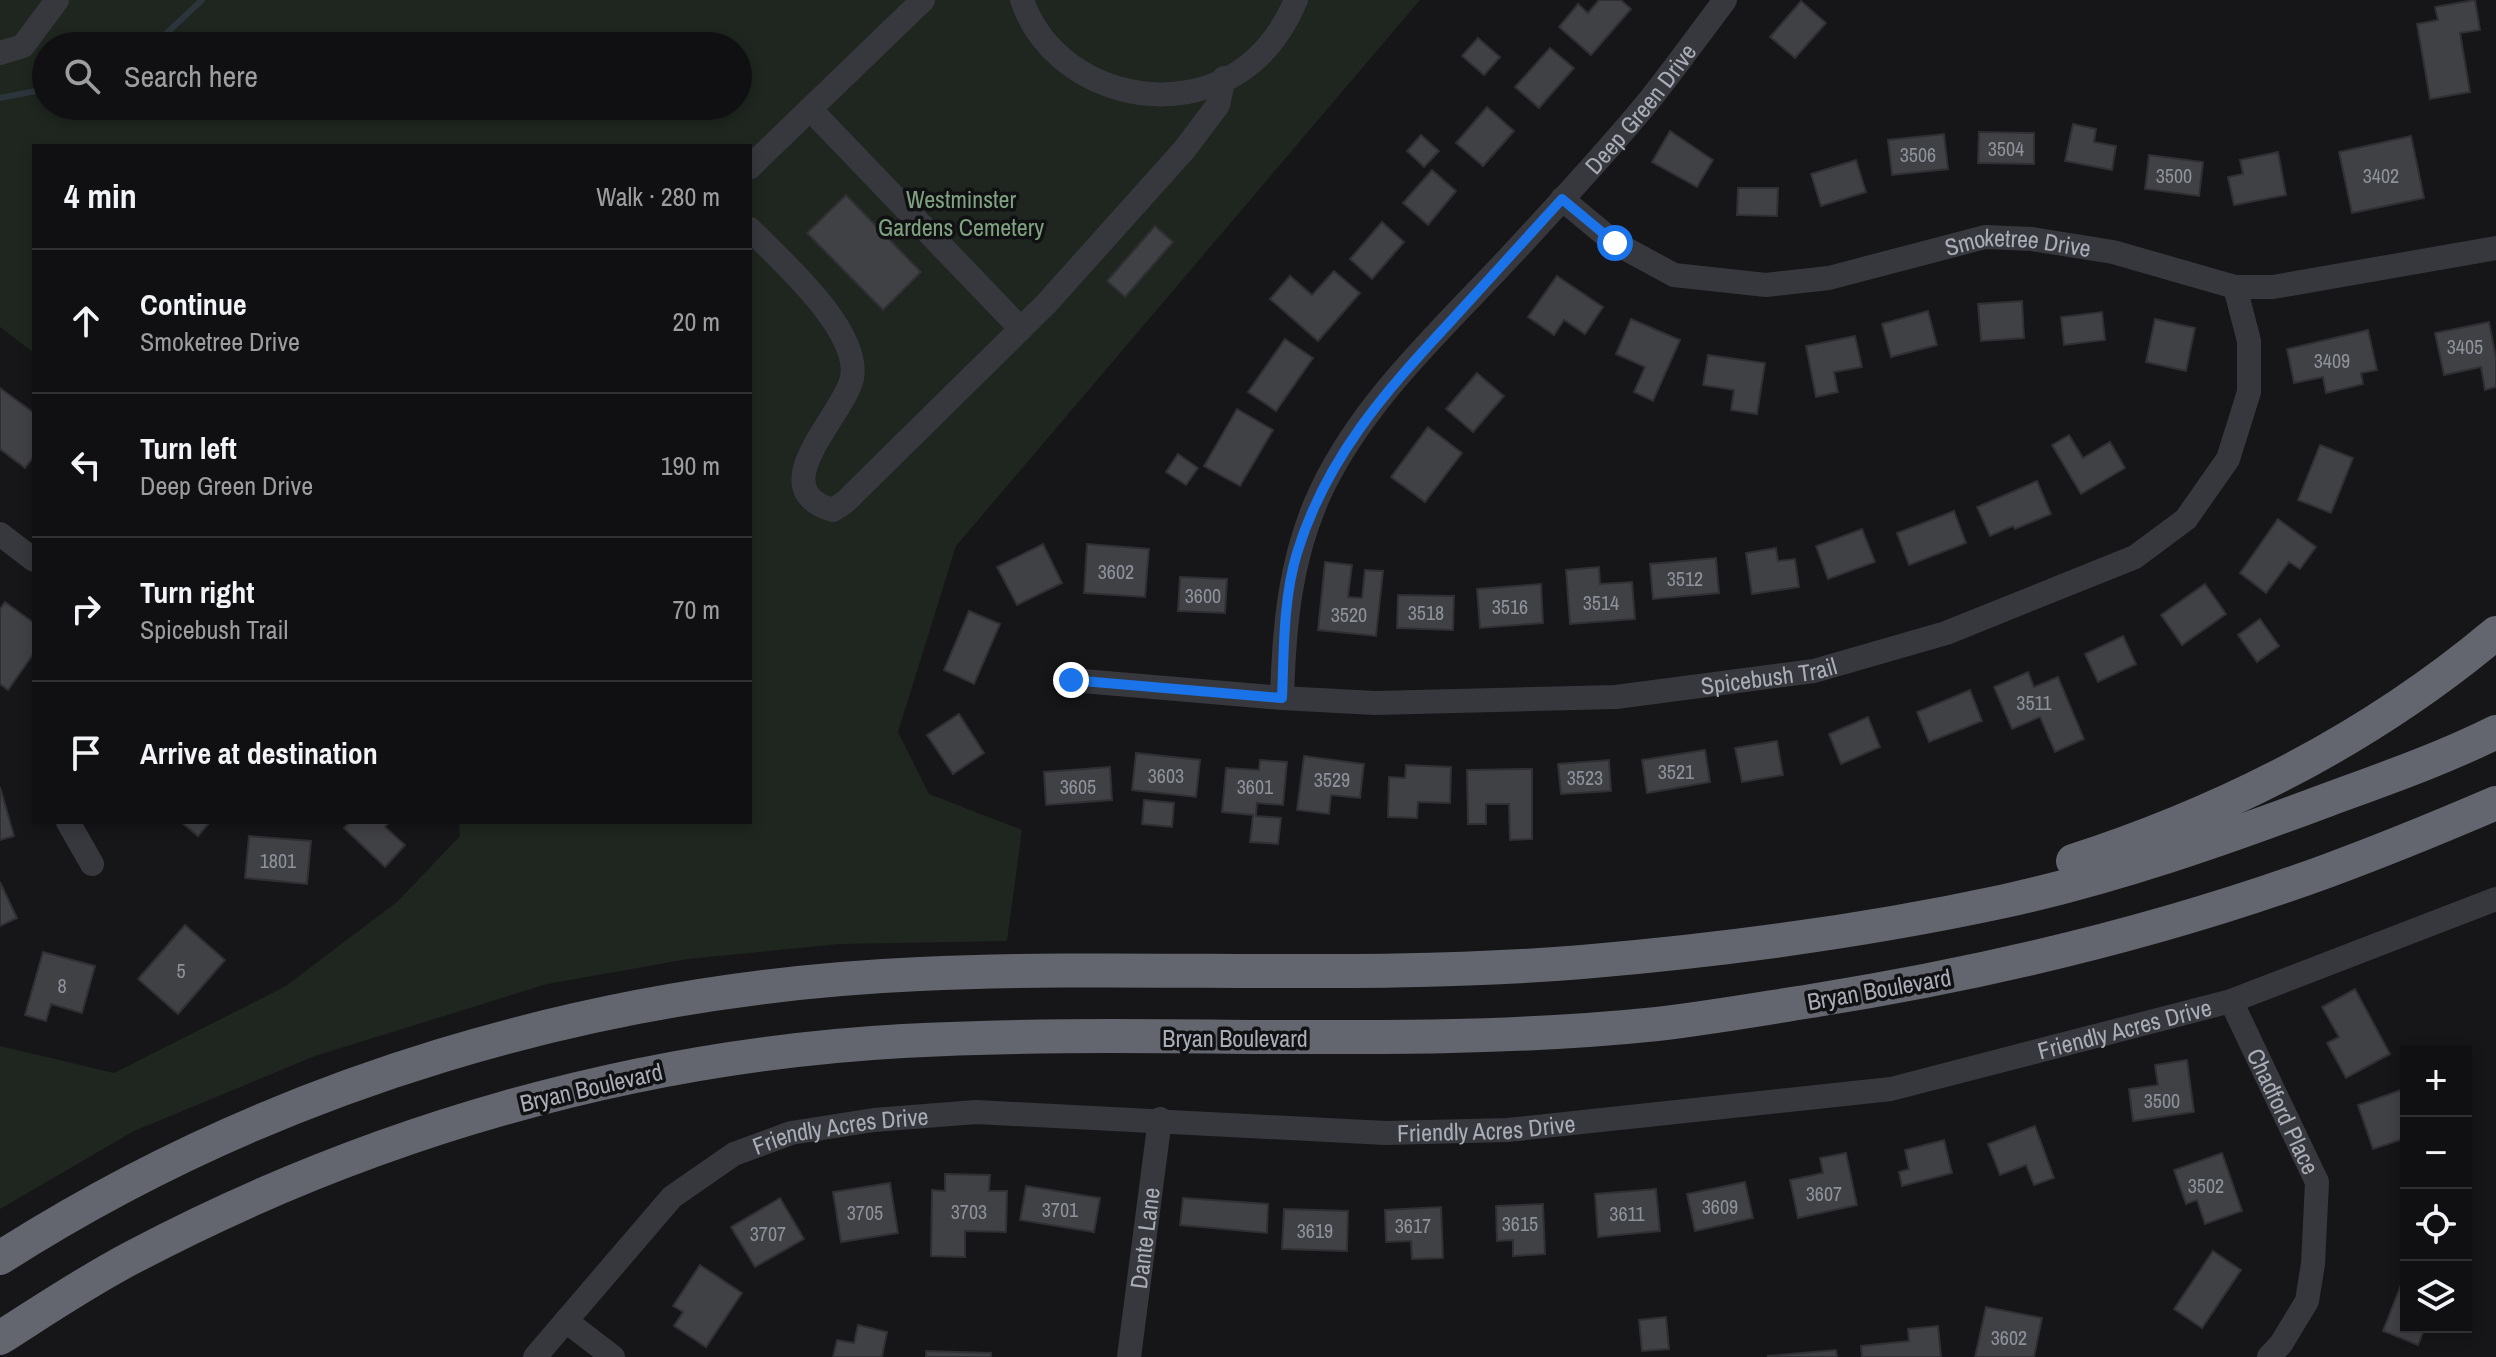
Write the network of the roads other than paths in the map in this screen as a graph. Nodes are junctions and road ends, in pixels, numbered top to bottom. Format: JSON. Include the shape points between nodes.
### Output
{"nodes":[{"id":1,"x":57,"y":0,"type":"edge"},
{"id":2,"x":923,"y":0,"type":"edge"},
{"id":3,"x":1022,"y":0,"type":"edge"},
{"id":4,"x":1296,"y":0,"type":"edge"},
{"id":5,"x":1725,"y":0,"type":"edge"},
{"id":6,"x":33,"y":32,"type":"edge"},
{"id":7,"x":32,"y":34,"type":"edge"},
{"id":8,"x":0,"y":53,"type":"edge"},
{"id":9,"x":1224,"y":78,"type":"junction"},
{"id":10,"x":810,"y":109,"type":"junction"},
{"id":11,"x":752,"y":165,"type":"edge"},
{"id":12,"x":1562,"y":199,"type":"junction"},
{"id":13,"x":752,"y":231,"type":"edge"},
{"id":14,"x":2496,"y":248,"type":"edge"},
{"id":15,"x":2235,"y":287,"type":"junction"},
{"id":16,"x":1021,"y":329,"type":"junction"},
{"id":17,"x":0,"y":534,"type":"edge"},
{"id":18,"x":32,"y":558,"type":"edge"},
{"id":19,"x":2496,"y":633,"type":"edge"},
{"id":20,"x":1071,"y":680,"type":"dead end"},
{"id":21,"x":1282,"y":698,"type":"junction"},
{"id":22,"x":2496,"y":732,"type":"edge"},
{"id":23,"x":2496,"y":803,"type":"edge"},
{"id":24,"x":69,"y":824,"type":"edge"},
{"id":25,"x":92,"y":864,"type":"dead end"},
{"id":26,"x":2496,"y":899,"type":"edge"},
{"id":27,"x":1812,"y":936,"type":"junction"},
{"id":28,"x":2231,"y":1001,"type":"junction"},
{"id":29,"x":1160,"y":1119,"type":"junction"},
{"id":30,"x":0,"y":1258,"type":"edge"},
{"id":31,"x":566,"y":1321,"type":"junction"},
{"id":32,"x":0,"y":1338,"type":"edge"},
{"id":33,"x":535,"y":1357,"type":"edge"},
{"id":34,"x":613,"y":1357,"type":"edge"},
{"id":35,"x":1129,"y":1357,"type":"edge"},
{"id":36,"x":2269,"y":1357,"type":"edge"}],
"edges":[{"from":1,"to":6,"type":"street"},
{"from":2,"to":10,"type":"street"},
{"from":3,"to":9,"type":"street","via":[[1028,19],[1060,59],[1104,86],[1154,96],[1205,89]]},
{"from":4,"to":9,"type":"street","via":[[1285,27],[1250,65]]},
{"from":5,"to":12,"type":"street","name":"Deep Green Drive","via":[[1651,98]]},
{"from":7,"to":8,"type":"street","via":[[23,46]]},
{"from":9,"to":16,"type":"street","via":[[1218,105],[1184,150]]},
{"from":10,"to":11,"type":"street"},
{"from":10,"to":16,"type":"street"},
{"from":12,"to":15,"type":"street","name":"Smoketree Drive","via":[[1615,243],[1674,275],[1766,285],[1829,278],[1985,237],[2113,252]]},
{"from":12,"to":21,"type":"street","name":"Deep Green Drive","via":[[1387,389],[1346,445],[1297,554],[1284,630]]},
{"from":13,"to":16,"type":"street","via":[[827,308],[847,347],[853,376],[803,468],[805,491],[817,505],[833,510],[845,502]]},
{"from":14,"to":15,"type":"street","name":"Smoketree Drive","via":[[2273,287]]},
{"from":15,"to":21,"type":"street","name":"Spicebush Trail","via":[[2249,341],[2249,392],[2228,459],[2186,519],[2135,557],[1946,633],[1814,671],[1616,697],[1375,703]]},
{"from":17,"to":18,"type":"street"},
{"from":19,"to":27,"type":"highway","via":[[2427,686],[2324,752],[2225,804],[2054,867],[1903,902]]},
{"from":20,"to":21,"type":"street","name":"Spicebush Trail"},
{"from":22,"to":27,"type":"highway","via":[[2318,804],[2147,862],[2009,900]]},
{"from":23,"to":32,"type":"highway","name":"Bryan Boulevard","via":[[2322,873],[2110,939],[1916,984],[1724,1015],[1450,1037],[909,1041],[757,1055],[606,1081],[448,1123],[353,1156],[129,1259]]},
{"from":24,"to":25,"type":"street"},
{"from":26,"to":28,"type":"street","name":"Friendly Acres Drive"},
{"from":27,"to":30,"type":"highway","via":[[1576,963],[1324,973],[921,974],[788,984],[668,1001],[461,1050],[309,1102],[172,1162]]},
{"from":28,"to":29,"type":"street","name":"Friendly Acres Drive","via":[[1891,1089],[1508,1130],[1386,1133]]},
{"from":28,"to":36,"type":"street","name":"Chadford Place","via":[[2317,1182],[2307,1301]]},
{"from":29,"to":31,"type":"street","name":"Friendly Acres Drive","via":[[976,1112],[791,1133],[734,1154],[672,1197]]},
{"from":29,"to":35,"type":"street","name":"Dante Lane"},
{"from":31,"to":33,"type":"street","name":"Friendly Acres Drive"},
{"from":31,"to":34,"type":"street"}]}
